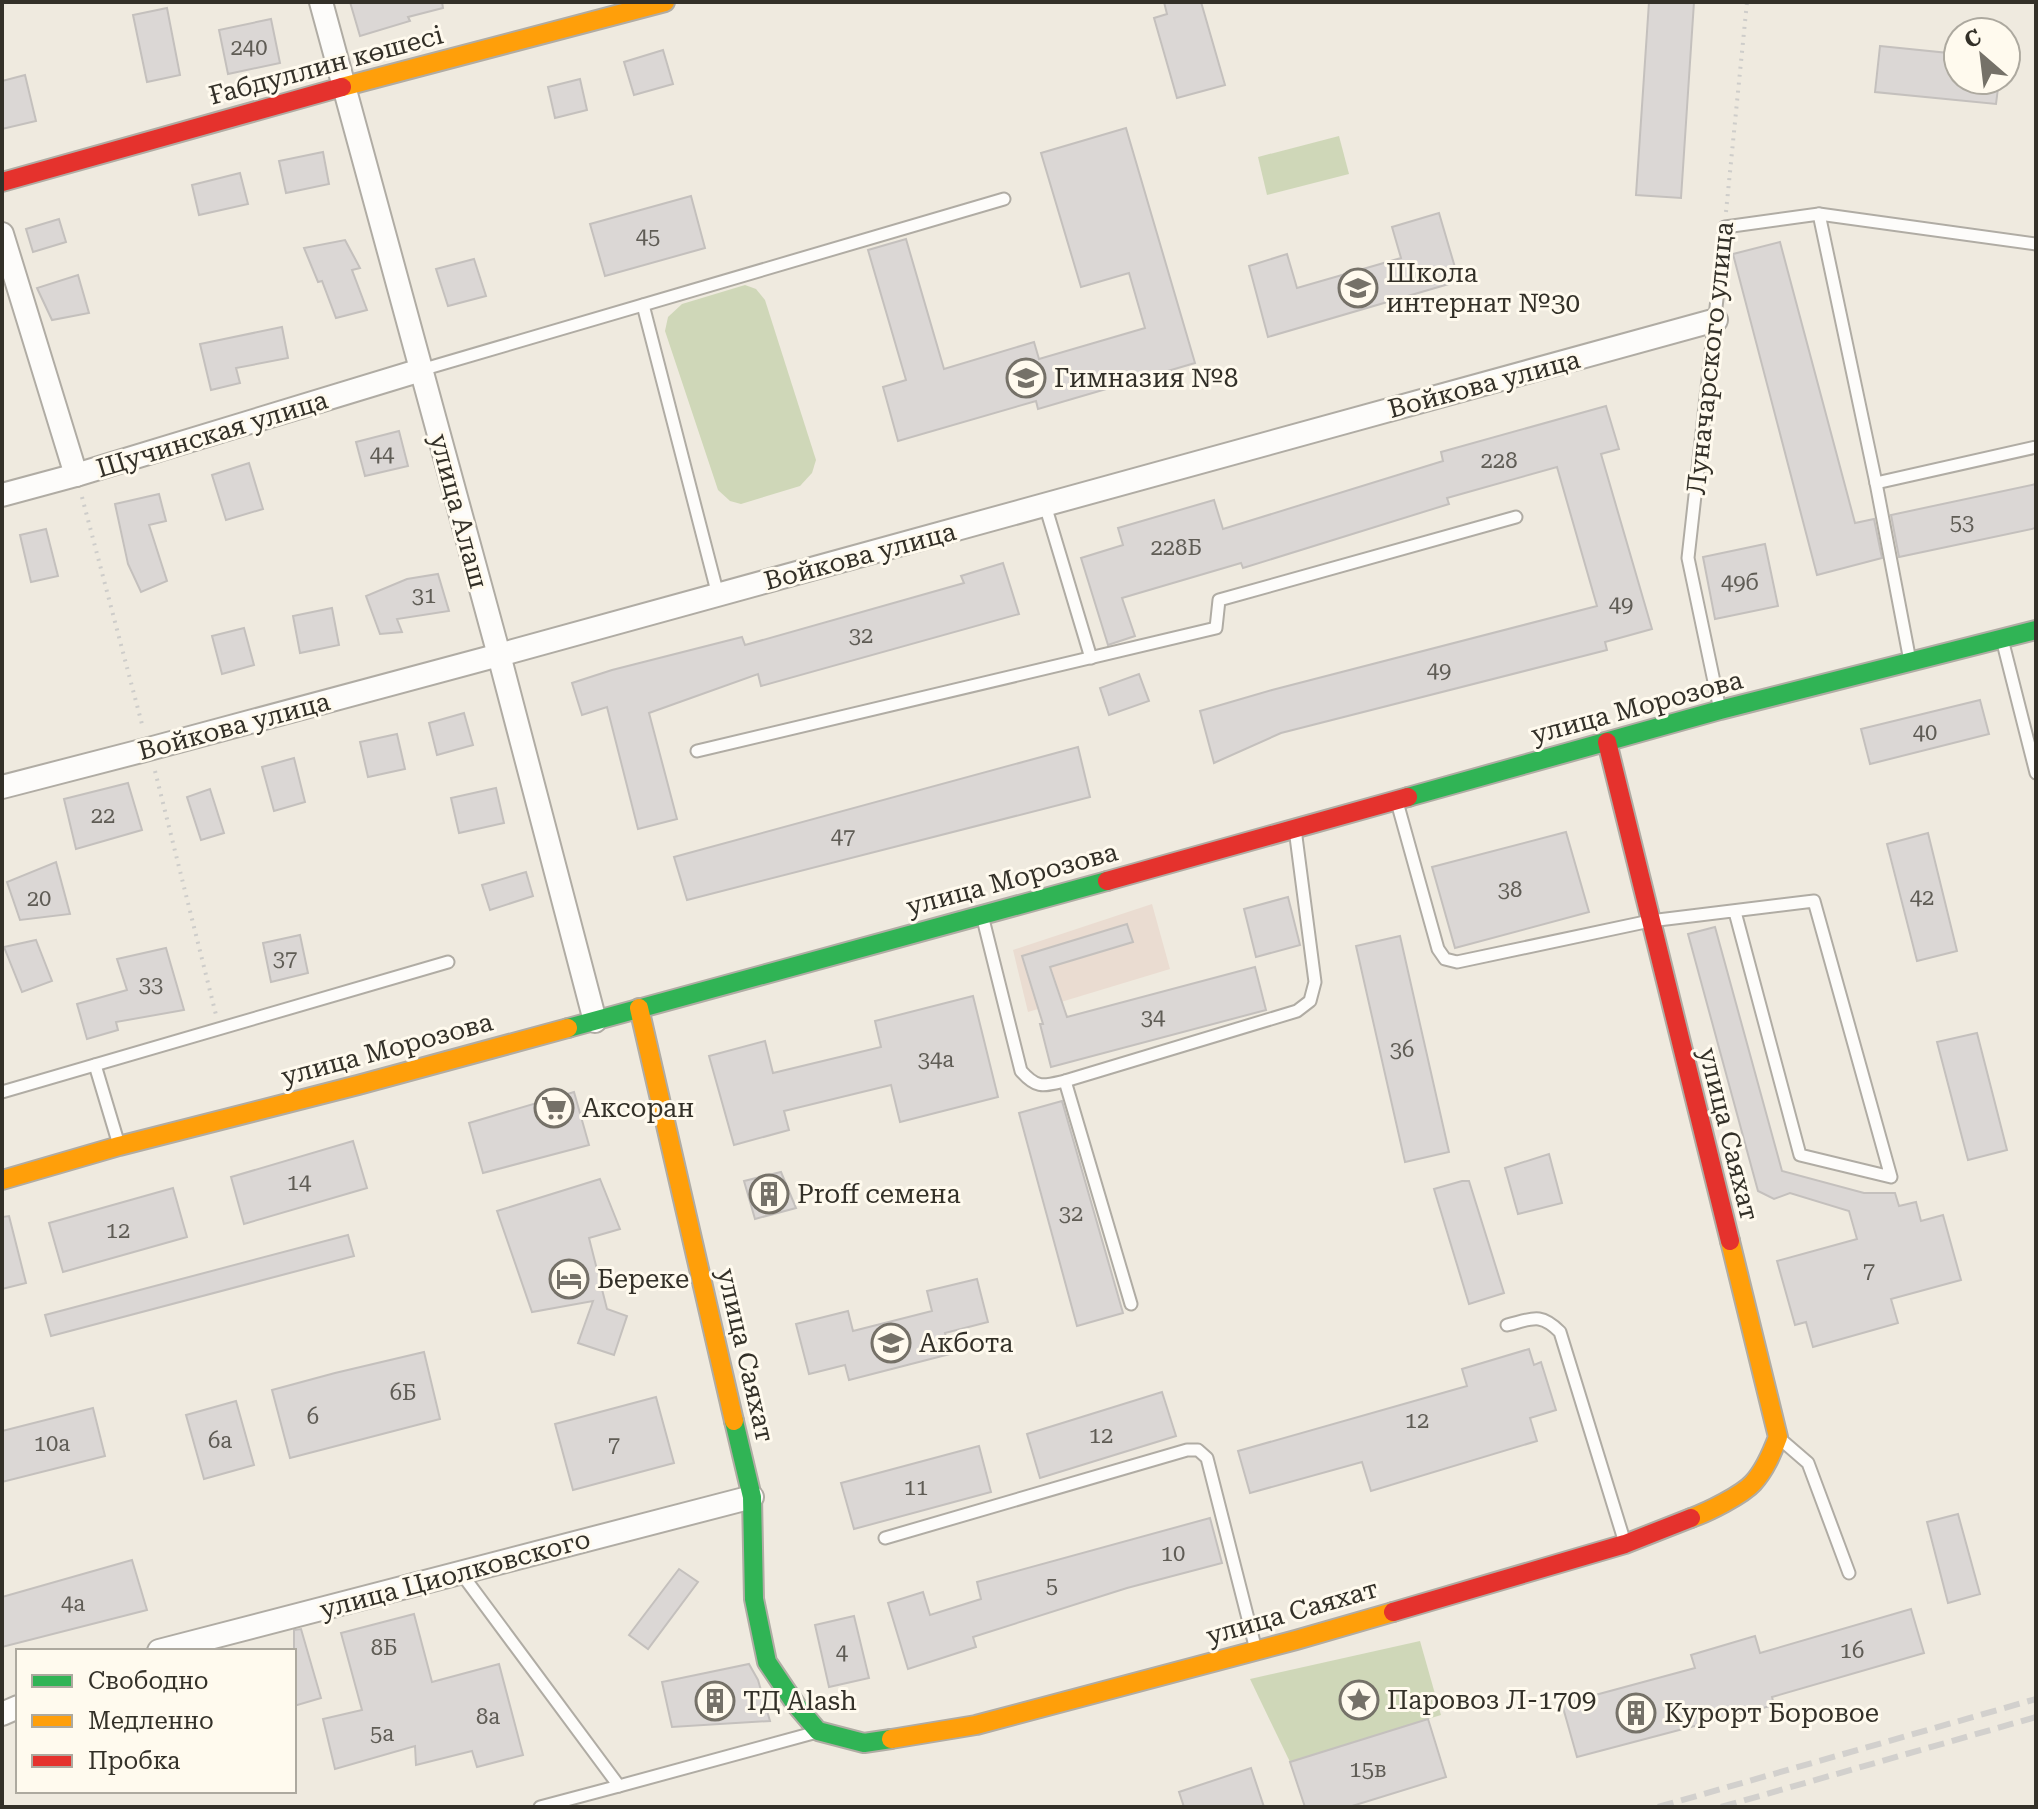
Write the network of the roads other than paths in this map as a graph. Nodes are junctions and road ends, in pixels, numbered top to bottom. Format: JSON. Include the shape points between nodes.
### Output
{"nodes":[{"id":1,"x":321,"y":2,"type":"edge"},
{"id":2,"x":665,"y":2,"type":"edge"},
{"id":3,"x":342,"y":87,"type":"junction"},
{"id":4,"x":2,"y":182,"type":"edge"},
{"id":5,"x":1004,"y":199,"type":"dead end"},
{"id":6,"x":1819,"y":214,"type":"junction"},
{"id":7,"x":2,"y":234,"type":"edge"},
{"id":8,"x":2036,"y":244,"type":"edge"},
{"id":9,"x":643,"y":305,"type":"junction"},
{"id":10,"x":1716,"y":320,"type":"junction"},
{"id":11,"x":421,"y":370,"type":"junction"},
{"id":12,"x":2036,"y":447,"type":"edge"},
{"id":13,"x":76,"y":475,"type":"junction"},
{"id":14,"x":1876,"y":483,"type":"junction"},
{"id":15,"x":2,"y":495,"type":"edge"},
{"id":16,"x":1045,"y":505,"type":"junction"},
{"id":17,"x":1516,"y":517,"type":"dead end"},
{"id":18,"x":718,"y":595,"type":"junction"},
{"id":19,"x":2036,"y":630,"type":"edge"},
{"id":20,"x":2002,"y":638,"type":"junction"},
{"id":21,"x":499,"y":655,"type":"junction"},
{"id":22,"x":1091,"y":658,"type":"junction"},
{"id":23,"x":1911,"y":662,"type":"junction"},
{"id":24,"x":1720,"y":710,"type":"junction"},
{"id":25,"x":1607,"y":742,"type":"junction"},
{"id":26,"x":697,"y":751,"type":"dead end"},
{"id":27,"x":2035,"y":766,"type":"edge"},
{"id":28,"x":2,"y":787,"type":"edge"},
{"id":29,"x":1397,"y":800,"type":"junction"},
{"id":30,"x":1294,"y":829,"type":"junction"},
{"id":31,"x":1735,"y":912,"type":"junction"},
{"id":32,"x":982,"y":915,"type":"junction"},
{"id":33,"x":1650,"y":921,"type":"junction"},
{"id":34,"x":448,"y":962,"type":"dead end"},
{"id":35,"x":639,"y":1008,"type":"junction"},
{"id":36,"x":595,"y":1021,"type":"junction"},
{"id":37,"x":95,"y":1065,"type":"junction"},
{"id":38,"x":1065,"y":1081,"type":"junction"},
{"id":39,"x":2,"y":1092,"type":"edge"},
{"id":40,"x":119,"y":1146,"type":"junction"},
{"id":41,"x":2,"y":1180,"type":"edge"},
{"id":42,"x":1131,"y":1304,"type":"dead end"},
{"id":43,"x":1507,"y":1325,"type":"dead end"},
{"id":44,"x":1778,"y":1437,"type":"junction"},
{"id":45,"x":752,"y":1497,"type":"junction"},
{"id":46,"x":885,"y":1538,"type":"dead end"},
{"id":47,"x":1625,"y":1544,"type":"junction"},
{"id":48,"x":461,"y":1572,"type":"junction"},
{"id":49,"x":1849,"y":1573,"type":"dead end"},
{"id":50,"x":167,"y":1649,"type":"edge"},
{"id":51,"x":1256,"y":1650,"type":"junction"},
{"id":52,"x":818,"y":1731,"type":"junction"},
{"id":53,"x":619,"y":1786,"type":"junction"},
{"id":54,"x":540,"y":1807,"type":"edge"}],
"edges":[{"from":1,"to":3,"type":"street","name":"улица Алаш"},
{"from":2,"to":3,"type":"street","name":"Ғабдуллин көшесі"},
{"from":3,"to":4,"type":"street","name":"Ғабдуллин көшесі"},
{"from":3,"to":11,"type":"street","name":"улица Алаш"},
{"from":5,"to":9,"type":"lane"},
{"from":6,"to":8,"type":"lane"},
{"from":6,"to":10,"type":"lane","name":"Луначарского улица","via":[[1725,227]]},
{"from":6,"to":14,"type":"lane"},
{"from":7,"to":13,"type":"street"},
{"from":9,"to":11,"type":"lane"},
{"from":9,"to":18,"type":"lane"},
{"from":10,"to":16,"type":"street","name":"Войкова улица"},
{"from":10,"to":24,"type":"lane","name":"Луначарского улица","via":[[1688,558]]},
{"from":11,"to":13,"type":"street","name":"Щучинская улица"},
{"from":11,"to":21,"type":"street","name":"улица Алаш"},
{"from":12,"to":14,"type":"lane"},
{"from":13,"to":15,"type":"street","name":"Щучинская улица"},
{"from":14,"to":23,"type":"lane"},
{"from":16,"to":18,"type":"street","name":"Войкова улица"},
{"from":16,"to":22,"type":"lane"},
{"from":17,"to":22,"type":"lane","via":[[1219,600],[1216,628]]},
{"from":18,"to":21,"type":"street","name":"Войкова улица"},
{"from":19,"to":20,"type":"street","name":"улица Морозова"},
{"from":20,"to":23,"type":"street","name":"улица Морозова"},
{"from":20,"to":27,"type":"lane"},
{"from":21,"to":28,"type":"street","name":"Войкова улица"},
{"from":21,"to":36,"type":"street","name":"улица Алаш"},
{"from":22,"to":26,"type":"lane"},
{"from":23,"to":24,"type":"street","name":"улица Морозова"},
{"from":24,"to":25,"type":"street","name":"улица Морозова"},
{"from":25,"to":29,"type":"street","name":"улица Морозова"},
{"from":25,"to":33,"type":"street","name":"улица Саяхат"},
{"from":29,"to":30,"type":"street","name":"улица Морозова"},
{"from":29,"to":33,"type":"lane","via":[[1445,959],[1457,962]]},
{"from":30,"to":32,"type":"street","name":"улица Морозова"},
{"from":30,"to":38,"type":"lane","via":[[1315,982],[1310,1001],[1297,1011]]},
{"from":31,"to":31,"type":"lane","via":[[1800,1155],[1891,1177],[1814,901]]},
{"from":31,"to":33,"type":"lane"},
{"from":32,"to":35,"type":"street","name":"улица Морозова"},
{"from":32,"to":38,"type":"lane","via":[[1021,1071],[1031,1082]]},
{"from":33,"to":44,"type":"street","name":"улица Саяхат"},
{"from":34,"to":37,"type":"lane"},
{"from":35,"to":36,"type":"street","name":"улица Морозова"},
{"from":35,"to":45,"type":"street","name":"улица Саяхат"},
{"from":36,"to":40,"type":"street","name":"улица Морозова"},
{"from":37,"to":39,"type":"lane"},
{"from":37,"to":40,"type":"lane"},
{"from":38,"to":42,"type":"lane"},
{"from":40,"to":41,"type":"street","name":"улица Морозова"},
{"from":43,"to":47,"type":"lane","via":[[1537,1318],[1560,1332]]},
{"from":44,"to":47,"type":"street","name":"улица Саяхат","via":[[1752,1485],[1708,1512]]},
{"from":44,"to":49,"type":"lane","via":[[1808,1463]]},
{"from":45,"to":48,"type":"street","name":"улица Циолковского"},
{"from":45,"to":52,"type":"street","name":"улица Саяхат","via":[[754,1599],[767,1662]]},
{"from":46,"to":51,"type":"lane","via":[[1198,1450],[1207,1458]]},
{"from":47,"to":51,"type":"street","name":"улица Саяхат"},
{"from":48,"to":50,"type":"street","name":"улица Циолковского"},
{"from":48,"to":53,"type":"lane"},
{"from":51,"to":52,"type":"street","name":"улица Саяхат","via":[[933,1733],[864,1743]]},
{"from":52,"to":53,"type":"lane"},
{"from":53,"to":54,"type":"lane"}]}
